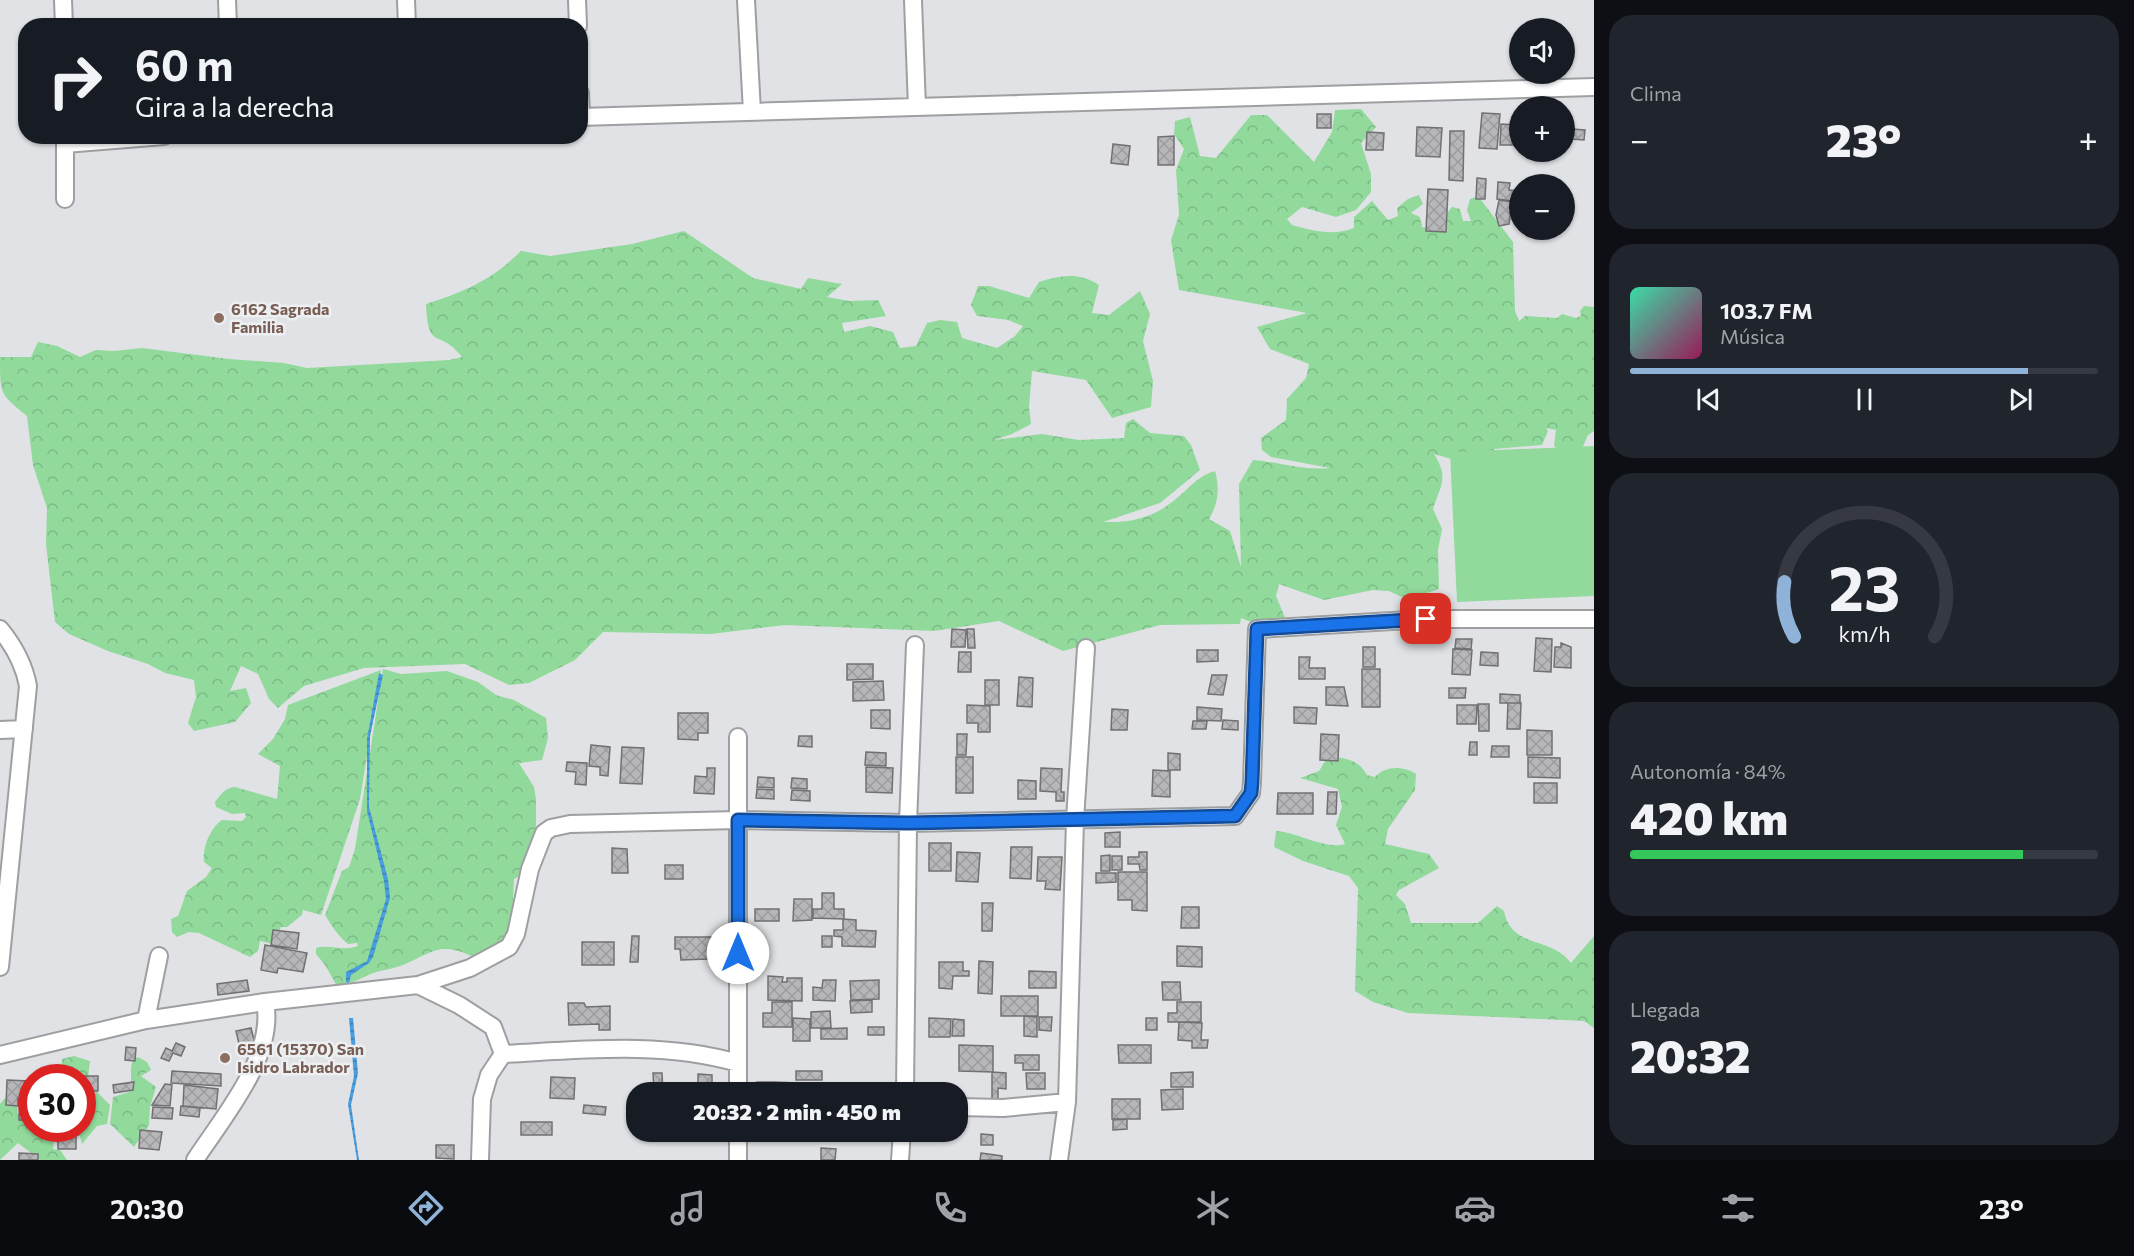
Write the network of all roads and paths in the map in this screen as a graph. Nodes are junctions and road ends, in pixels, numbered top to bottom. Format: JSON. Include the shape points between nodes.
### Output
{"nodes":[{"id":1,"x":63,"y":0,"type":"edge"},
{"id":2,"x":227,"y":0,"type":"edge"},
{"id":3,"x":406,"y":0,"type":"edge"},
{"id":4,"x":577,"y":0,"type":"edge"},
{"id":5,"x":746,"y":0,"type":"edge"},
{"id":6,"x":913,"y":0,"type":"edge"},
{"id":7,"x":64,"y":18,"type":"edge"},
{"id":8,"x":228,"y":18,"type":"edge"},
{"id":9,"x":407,"y":18,"type":"edge"},
{"id":10,"x":578,"y":18,"type":"edge"},
{"id":11,"x":1594,"y":87,"type":"edge"},
{"id":12,"x":917,"y":108,"type":"junction"},
{"id":13,"x":752,"y":112,"type":"junction"},
{"id":14,"x":588,"y":117,"type":"edge"},
{"id":15,"x":65,"y":144,"type":"edge"},
{"id":16,"x":65,"y":199,"type":"dead end"},
{"id":17,"x":1594,"y":619,"type":"edge"},
{"id":18,"x":0,"y":629,"type":"edge"},
{"id":19,"x":915,"y":645,"type":"dead end"},
{"id":20,"x":1086,"y":648,"type":"dead end"},
{"id":21,"x":24,"y":729,"type":"junction"},
{"id":22,"x":0,"y":730,"type":"edge"},
{"id":23,"x":738,"y":736,"type":"dead end"},
{"id":24,"x":738,"y":820,"type":"junction"},
{"id":25,"x":1076,"y":820,"type":"junction"},
{"id":26,"x":908,"y":823,"type":"junction"},
{"id":27,"x":4,"y":885,"type":"edge"},
{"id":28,"x":159,"y":956,"type":"dead end"},
{"id":29,"x":0,"y":967,"type":"edge"},
{"id":30,"x":418,"y":985,"type":"junction"},
{"id":31,"x":264,"y":1002,"type":"junction"},
{"id":32,"x":146,"y":1020,"type":"junction"},
{"id":33,"x":503,"y":1054,"type":"junction"},
{"id":34,"x":0,"y":1055,"type":"edge"},
{"id":35,"x":738,"y":1063,"type":"junction"},
{"id":36,"x":738,"y":1082,"type":"edge"},
{"id":37,"x":905,"y":1082,"type":"edge"},
{"id":38,"x":1067,"y":1102,"type":"junction"},
{"id":39,"x":968,"y":1107,"type":"edge"},
{"id":40,"x":738,"y":1142,"type":"edge"},
{"id":41,"x":901,"y":1142,"type":"edge"},
{"id":42,"x":195,"y":1160,"type":"edge"},
{"id":43,"x":480,"y":1160,"type":"edge"},
{"id":44,"x":738,"y":1160,"type":"edge"},
{"id":45,"x":900,"y":1160,"type":"edge"},
{"id":46,"x":1059,"y":1160,"type":"edge"}],
"edges":[{"from":1,"to":7,"type":"street"},
{"from":2,"to":8,"type":"street"},
{"from":3,"to":9,"type":"street"},
{"from":4,"to":10,"type":"street"},
{"from":5,"to":13,"type":"street"},
{"from":6,"to":12,"type":"street"},
{"from":11,"to":12,"type":"street"},
{"from":12,"to":13,"type":"street"},
{"from":13,"to":14,"type":"street"},
{"from":15,"to":16,"type":"street"},
{"from":17,"to":25,"type":"street","via":[[1426,619],[1257,629],[1252,782],[1241,811],[1222,818]]},
{"from":18,"to":21,"type":"street","via":[[26,671]]},
{"from":19,"to":26,"type":"street"},
{"from":20,"to":25,"type":"street"},
{"from":21,"to":22,"type":"street"},
{"from":21,"to":27,"type":"street"},
{"from":23,"to":24,"type":"street"},
{"from":24,"to":26,"type":"street"},
{"from":24,"to":30,"type":"street","via":[[586,821],[551,828],[544,833],[530,870],[516,934],[509,947],[470,968]]},
{"from":24,"to":35,"type":"street"},
{"from":25,"to":26,"type":"street"},
{"from":25,"to":38,"type":"street"},
{"from":26,"to":37,"type":"street"},
{"from":27,"to":29,"type":"street"},
{"from":28,"to":32,"type":"street"},
{"from":30,"to":31,"type":"street"},
{"from":30,"to":33,"type":"street","via":[[482,1018],[497,1034]]},
{"from":31,"to":32,"type":"street"},
{"from":31,"to":42,"type":"street","via":[[268,1027],[256,1061]]},
{"from":32,"to":34,"type":"street"},
{"from":33,"to":35,"type":"street","via":[[648,1049],[685,1051]]},
{"from":33,"to":43,"type":"street","via":[[489,1075],[482,1099]]},
{"from":35,"to":36,"type":"street"},
{"from":38,"to":39,"type":"street"},
{"from":38,"to":46,"type":"street"},
{"from":40,"to":44,"type":"street"},
{"from":41,"to":45,"type":"street"}]}
